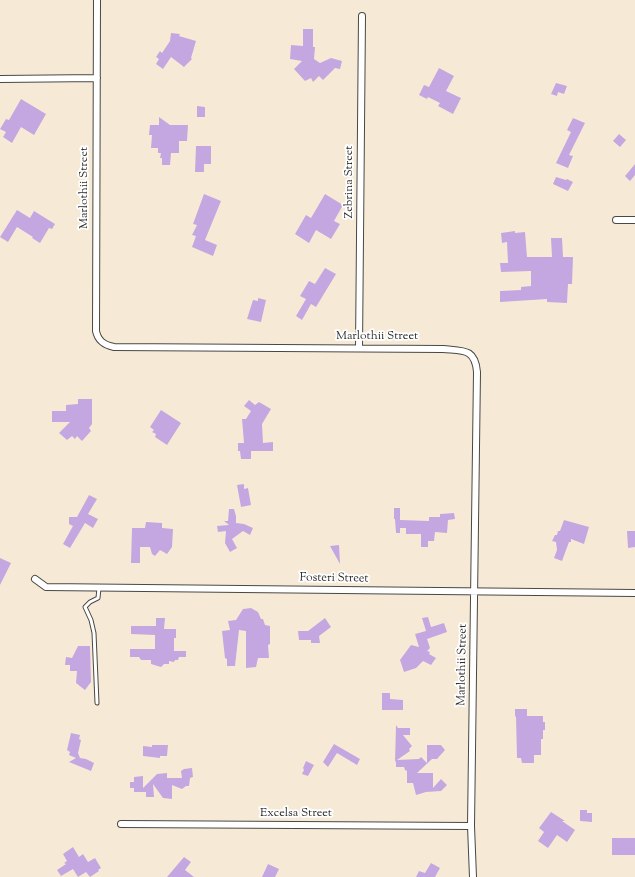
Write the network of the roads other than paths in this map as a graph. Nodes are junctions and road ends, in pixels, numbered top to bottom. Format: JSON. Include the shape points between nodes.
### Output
{"nodes":[{"id":1,"x":97,"y":0,"type":"edge"},
{"id":2,"x":362,"y":16,"type":"dead end"},
{"id":3,"x":97,"y":78,"type":"junction"},
{"id":4,"x":0,"y":79,"type":"edge"},
{"id":5,"x":616,"y":220,"type":"dead end"},
{"id":6,"x":635,"y":220,"type":"edge"},
{"id":7,"x":359,"y":348,"type":"junction"},
{"id":8,"x":35,"y":579,"type":"dead end"},
{"id":9,"x":99,"y":588,"type":"junction"},
{"id":10,"x":475,"y":591,"type":"junction"},
{"id":11,"x":635,"y":593,"type":"edge"},
{"id":12,"x":97,"y":703,"type":"dead end"},
{"id":13,"x":121,"y":824,"type":"dead end"},
{"id":14,"x":471,"y":826,"type":"junction"},
{"id":15,"x":473,"y":877,"type":"edge"}],
"edges":[{"from":1,"to":3,"type":"street","name":"Marlothii Street"},
{"from":2,"to":7,"type":"street","name":"Zebrina Street"},
{"from":3,"to":4,"type":"street"},
{"from":3,"to":7,"type":"street","name":"Marlothii Street","via":[[96,332],[101,342],[114,347]]},
{"from":5,"to":6,"type":"street"},
{"from":7,"to":10,"type":"street","name":"Marlothii Street","via":[[443,349],[467,352],[472,354],[475,360]]},
{"from":8,"to":9,"type":"street","name":"Fosteri Street","via":[[46,587]]},
{"from":9,"to":10,"type":"street","name":"Fosteri Street"},
{"from":9,"to":12,"type":"lane","via":[[98,598],[85,607],[94,632]]},
{"from":10,"to":11,"type":"street","name":"Fosteri Street"},
{"from":10,"to":14,"type":"street","name":"Marlothii Street"},
{"from":13,"to":14,"type":"street","name":"Excelsa Street"},
{"from":14,"to":15,"type":"street","name":"Marlothii Street"}]}
